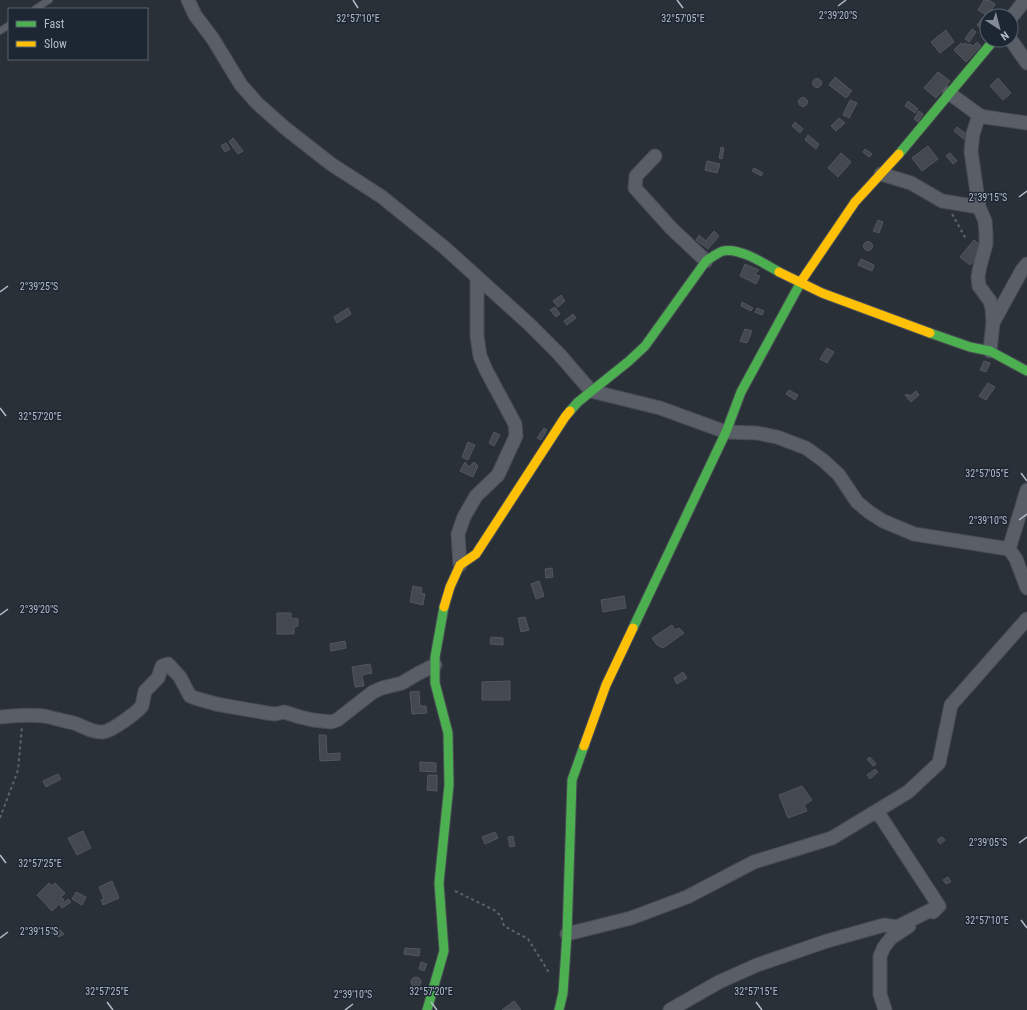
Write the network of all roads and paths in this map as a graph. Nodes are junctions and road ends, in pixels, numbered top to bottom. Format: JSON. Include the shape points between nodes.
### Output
{"nodes":[{"id":1,"x":49,"y":0,"type":"edge"},
{"id":2,"x":188,"y":0,"type":"edge"},
{"id":3,"x":37,"y":8,"type":"edge"},
{"id":4,"x":987,"y":48,"type":"edge"},
{"id":5,"x":1016,"y":48,"type":"edge"},
{"id":6,"x":1027,"y":64,"type":"edge"},
{"id":7,"x":949,"y":93,"type":"junction"},
{"id":8,"x":979,"y":114,"type":"junction"},
{"id":9,"x":1027,"y":123,"type":"edge"},
{"id":10,"x":655,"y":156,"type":"dead end"},
{"id":11,"x":881,"y":174,"type":"junction"},
{"id":12,"x":942,"y":201,"type":"junction"},
{"id":13,"x":979,"y":207,"type":"junction"},
{"id":14,"x":966,"y":239,"type":"dead end"},
{"id":15,"x":706,"y":261,"type":"junction"},
{"id":16,"x":1027,"y":264,"type":"edge"},
{"id":17,"x":477,"y":277,"type":"junction"},
{"id":18,"x":800,"y":282,"type":"junction"},
{"id":19,"x":993,"y":322,"type":"junction"},
{"id":20,"x":990,"y":351,"type":"junction"},
{"id":21,"x":1027,"y":371,"type":"edge"},
{"id":22,"x":591,"y":391,"type":"junction"},
{"id":23,"x":726,"y":432,"type":"junction"},
{"id":24,"x":1026,"y":498,"type":"edge"},
{"id":25,"x":1009,"y":549,"type":"junction"},
{"id":26,"x":460,"y":566,"type":"junction"},
{"id":27,"x":1027,"y":588,"type":"edge"},
{"id":28,"x":1027,"y":619,"type":"edge"},
{"id":29,"x":435,"y":665,"type":"junction"},
{"id":30,"x":23,"y":715,"type":"junction"},
{"id":31,"x":0,"y":717,"type":"edge"},
{"id":32,"x":877,"y":811,"type":"junction"},
{"id":33,"x":0,"y":818,"type":"edge"},
{"id":34,"x":439,"y":884,"type":"junction"},
{"id":35,"x":939,"y":906,"type":"junction"},
{"id":36,"x":567,"y":934,"type":"junction"},
{"id":37,"x":551,"y":975,"type":"dead end"},
{"id":38,"x":427,"y":1010,"type":"edge"},
{"id":39,"x":559,"y":1010,"type":"edge"},
{"id":40,"x":670,"y":1010,"type":"edge"},
{"id":41,"x":885,"y":1010,"type":"edge"}],
"edges":[{"from":1,"to":3,"type":"lane"},
{"from":2,"to":17,"type":"street","via":[[241,85],[257,102],[331,164],[388,201]]},
{"from":4,"to":7,"type":"street"},
{"from":5,"to":6,"type":"street"},
{"from":7,"to":8,"type":"street"},
{"from":7,"to":11,"type":"street"},
{"from":8,"to":9,"type":"street","via":[[996,120]]},
{"from":8,"to":13,"type":"street","via":[[971,151]]},
{"from":10,"to":15,"type":"street","via":[[636,176],[635,188],[671,228]]},
{"from":11,"to":12,"type":"street","via":[[911,183]]},
{"from":11,"to":18,"type":"street","via":[[855,202]]},
{"from":12,"to":13,"type":"street"},
{"from":12,"to":14,"type":"path"},
{"from":13,"to":19,"type":"street","via":[[985,221],[986,244],[980,266],[979,286],[990,301]]},
{"from":15,"to":18,"type":"street","via":[[728,250],[742,253]]},
{"from":15,"to":22,"type":"street","via":[[645,346]]},
{"from":16,"to":19,"type":"street"},
{"from":17,"to":22,"type":"street","via":[[546,340]]},
{"from":17,"to":26,"type":"street","via":[[477,336],[480,356],[516,424],[516,436],[498,475],[476,496],[464,517],[458,534]]},
{"from":18,"to":20,"type":"street","via":[[860,308],[970,347]]},
{"from":18,"to":23,"type":"street","via":[[741,392]]},
{"from":19,"to":20,"type":"street"},
{"from":20,"to":21,"type":"street"},
{"from":22,"to":23,"type":"street","via":[[660,408]]},
{"from":22,"to":26,"type":"street","via":[[565,418],[476,554]]},
{"from":23,"to":25,"type":"street","via":[[777,437],[806,448],[839,475],[857,502],[869,512],[897,527],[914,534]]},
{"from":23,"to":36,"type":"street","via":[[606,685],[572,780]]},
{"from":24,"to":25,"type":"street"},
{"from":25,"to":27,"type":"street","via":[[1016,559]]},
{"from":26,"to":29,"type":"street","via":[[450,587],[443,612]]},
{"from":28,"to":32,"type":"street","via":[[951,705],[939,763],[908,792]]},
{"from":29,"to":30,"type":"street","via":[[402,683],[373,692],[331,722],[284,712],[275,714],[216,704],[195,698],[190,696],[180,676],[168,664],[162,666],[158,678],[144,691],[142,706],[122,723],[107,731],[92,730],[44,716]]},
{"from":29,"to":34,"type":"street","via":[[435,683],[448,733],[449,778]]},
{"from":30,"to":31,"type":"street"},
{"from":30,"to":33,"type":"path","via":[[18,770]]},
{"from":32,"to":35,"type":"street"},
{"from":32,"to":36,"type":"street","via":[[832,838],[754,862],[687,897],[631,918]]},
{"from":34,"to":37,"type":"path","via":[[494,910],[501,916],[504,926],[528,939]]},
{"from":34,"to":38,"type":"street","via":[[444,951]]},
{"from":35,"to":40,"type":"street","via":[[897,927],[884,925],[757,965],[719,982]]},
{"from":35,"to":41,"type":"street","via":[[921,921],[908,926],[891,938],[884,947],[880,956],[880,994]]},
{"from":36,"to":39,"type":"street","via":[[563,993]]}]}
